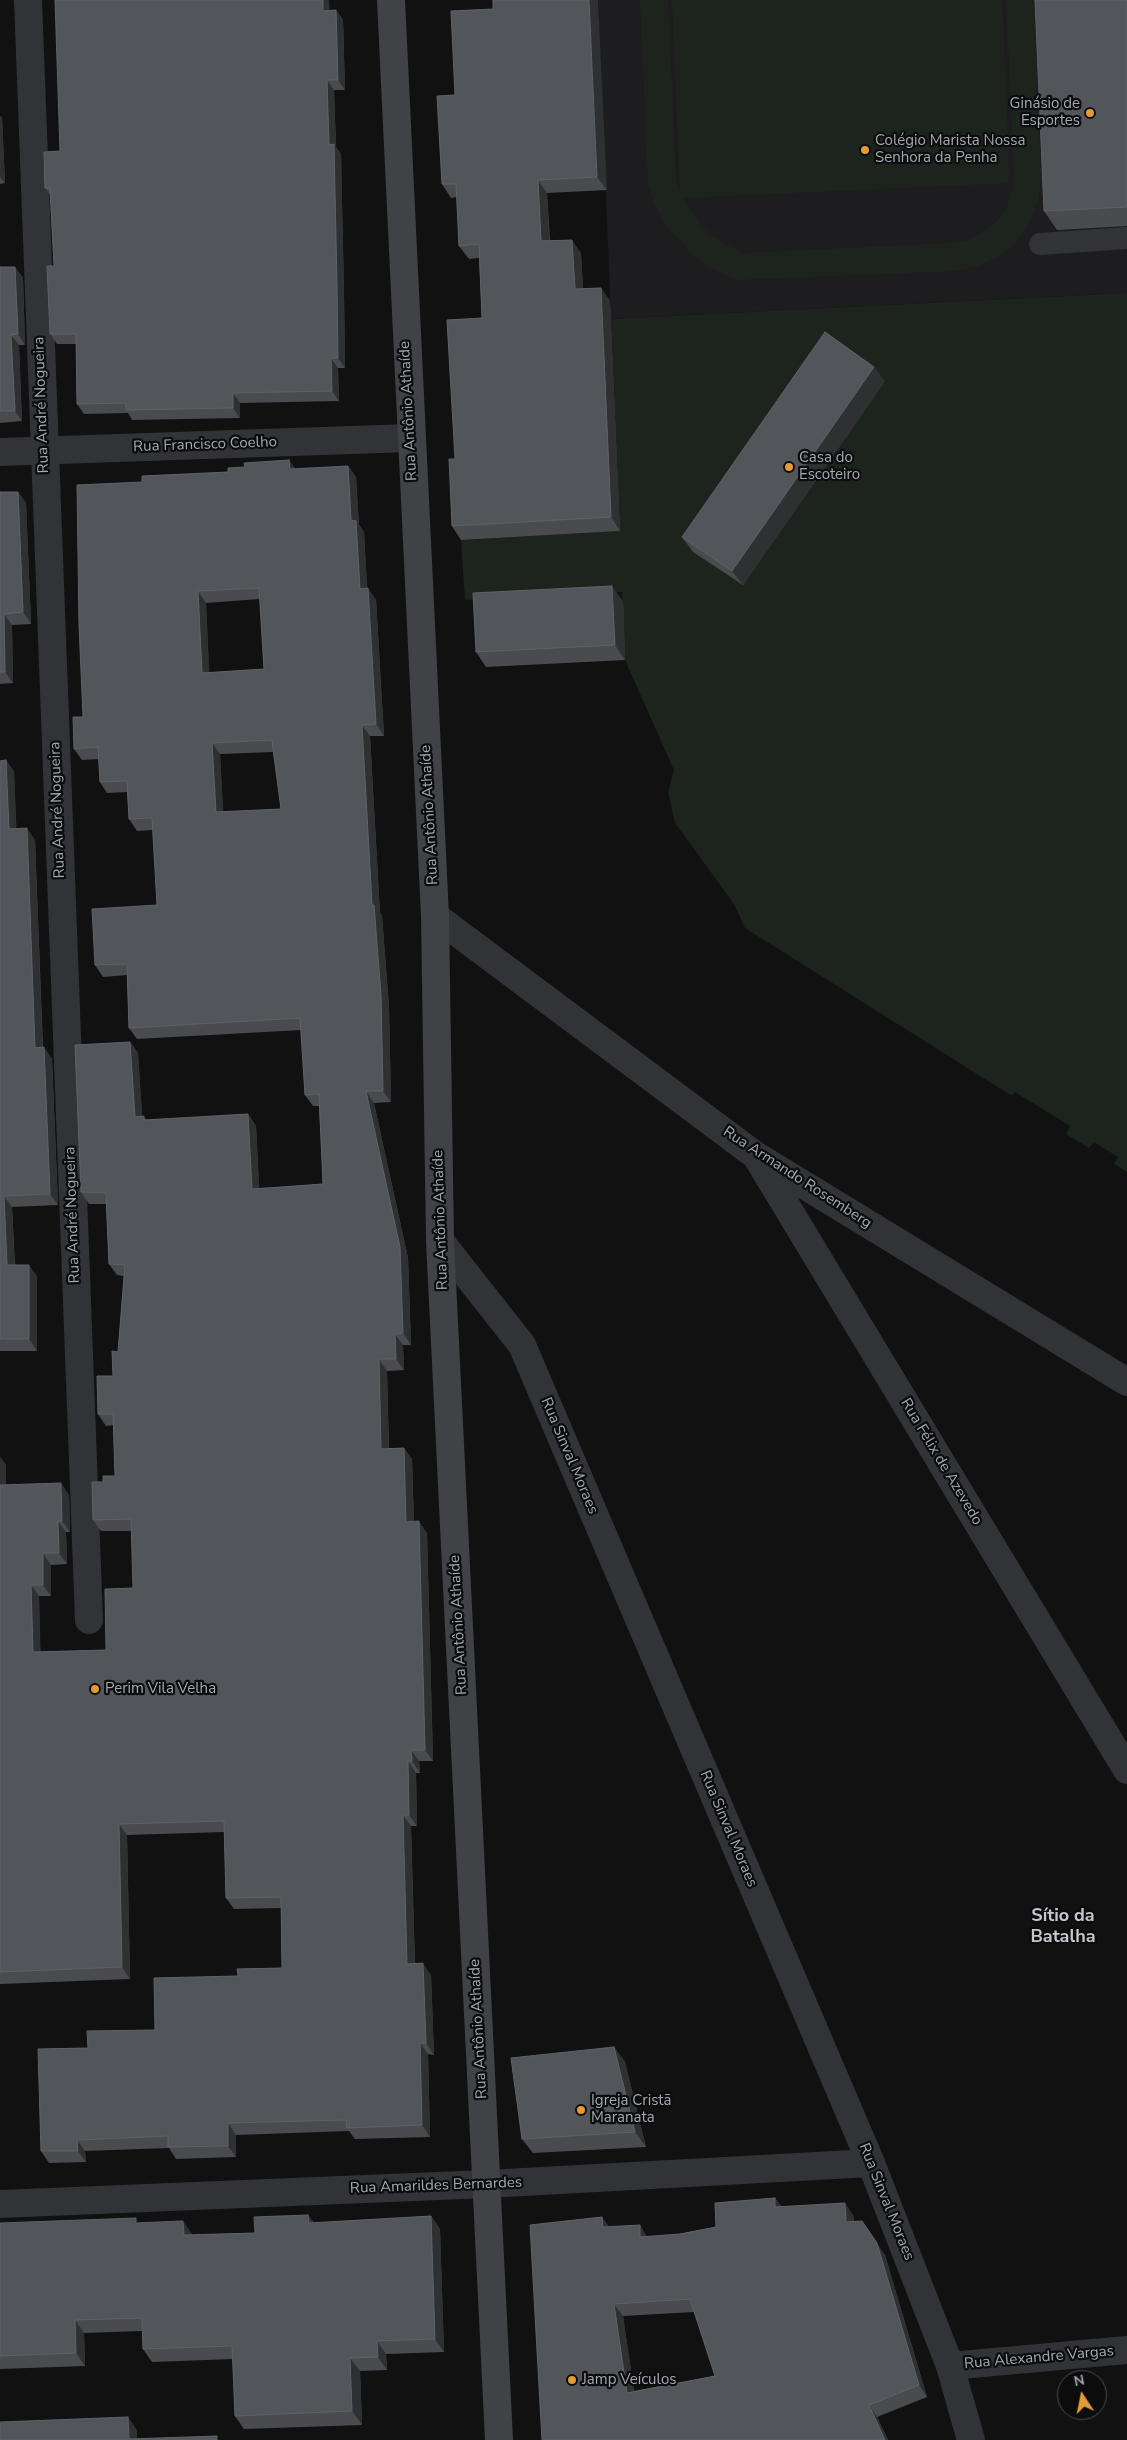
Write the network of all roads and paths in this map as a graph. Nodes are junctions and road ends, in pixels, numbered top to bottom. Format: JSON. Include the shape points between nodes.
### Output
{"nodes":[{"id":1,"x":28,"y":0,"type":"edge"},
{"id":2,"x":391,"y":0,"type":"edge"},
{"id":3,"x":1127,"y":238,"type":"edge"},
{"id":4,"x":1040,"y":244,"type":"dead end"},
{"id":5,"x":410,"y":438,"type":"junction"},
{"id":6,"x":44,"y":450,"type":"junction"},
{"id":7,"x":0,"y":452,"type":"edge"},
{"id":8,"x":435,"y":916,"type":"junction"},
{"id":9,"x":755,"y":1155,"type":"junction"},
{"id":10,"x":440,"y":1241,"type":"junction"},
{"id":11,"x":1127,"y":1382,"type":"edge"},
{"id":12,"x":89,"y":1620,"type":"dead end"},
{"id":13,"x":1127,"y":1770,"type":"edge"},
{"id":14,"x":871,"y":2163,"type":"junction"},
{"id":15,"x":487,"y":2184,"type":"junction"},
{"id":16,"x":0,"y":2204,"type":"edge"},
{"id":17,"x":1127,"y":2350,"type":"edge"},
{"id":18,"x":950,"y":2366,"type":"junction"},
{"id":19,"x":499,"y":2440,"type":"edge"},
{"id":20,"x":971,"y":2440,"type":"edge"}],
"edges":[{"from":1,"to":6,"type":"street","name":"Rua André Nogueira"},
{"from":2,"to":5,"type":"main road","name":"Rua Antônio Athaíde"},
{"from":3,"to":4,"type":"lane"},
{"from":5,"to":6,"type":"street","name":"Rua Francisco Coelho"},
{"from":5,"to":8,"type":"main road","name":"Rua Antônio Athaíde"},
{"from":6,"to":7,"type":"street","name":"Rua Francisco Coelho"},
{"from":6,"to":12,"type":"street","name":"Rua André Nogueira"},
{"from":8,"to":9,"type":"street","name":"Rua Armando Rosemberg"},
{"from":8,"to":10,"type":"main road","name":"Rua Antônio Athaíde"},
{"from":9,"to":11,"type":"street","name":"Rua Armando Rosemberg"},
{"from":9,"to":13,"type":"street","name":"Rua Félix de Azevedo"},
{"from":10,"to":14,"type":"street","name":"Rua Sinval Moraes","via":[[522,1345]]},
{"from":10,"to":15,"type":"main road","name":"Rua Antônio Athaíde"},
{"from":14,"to":15,"type":"street","name":"Rua Amarildes Bernardes"},
{"from":14,"to":18,"type":"street","name":"Rua Sinval Moraes"},
{"from":15,"to":16,"type":"street","name":"Rua Amarildes Bernardes"},
{"from":15,"to":19,"type":"main road","name":"Rua Antônio Athaíde"},
{"from":17,"to":18,"type":"street","name":"Rua Alexandre Vargas"},
{"from":18,"to":20,"type":"street","name":"Rua Sinval Moraes"}]}
